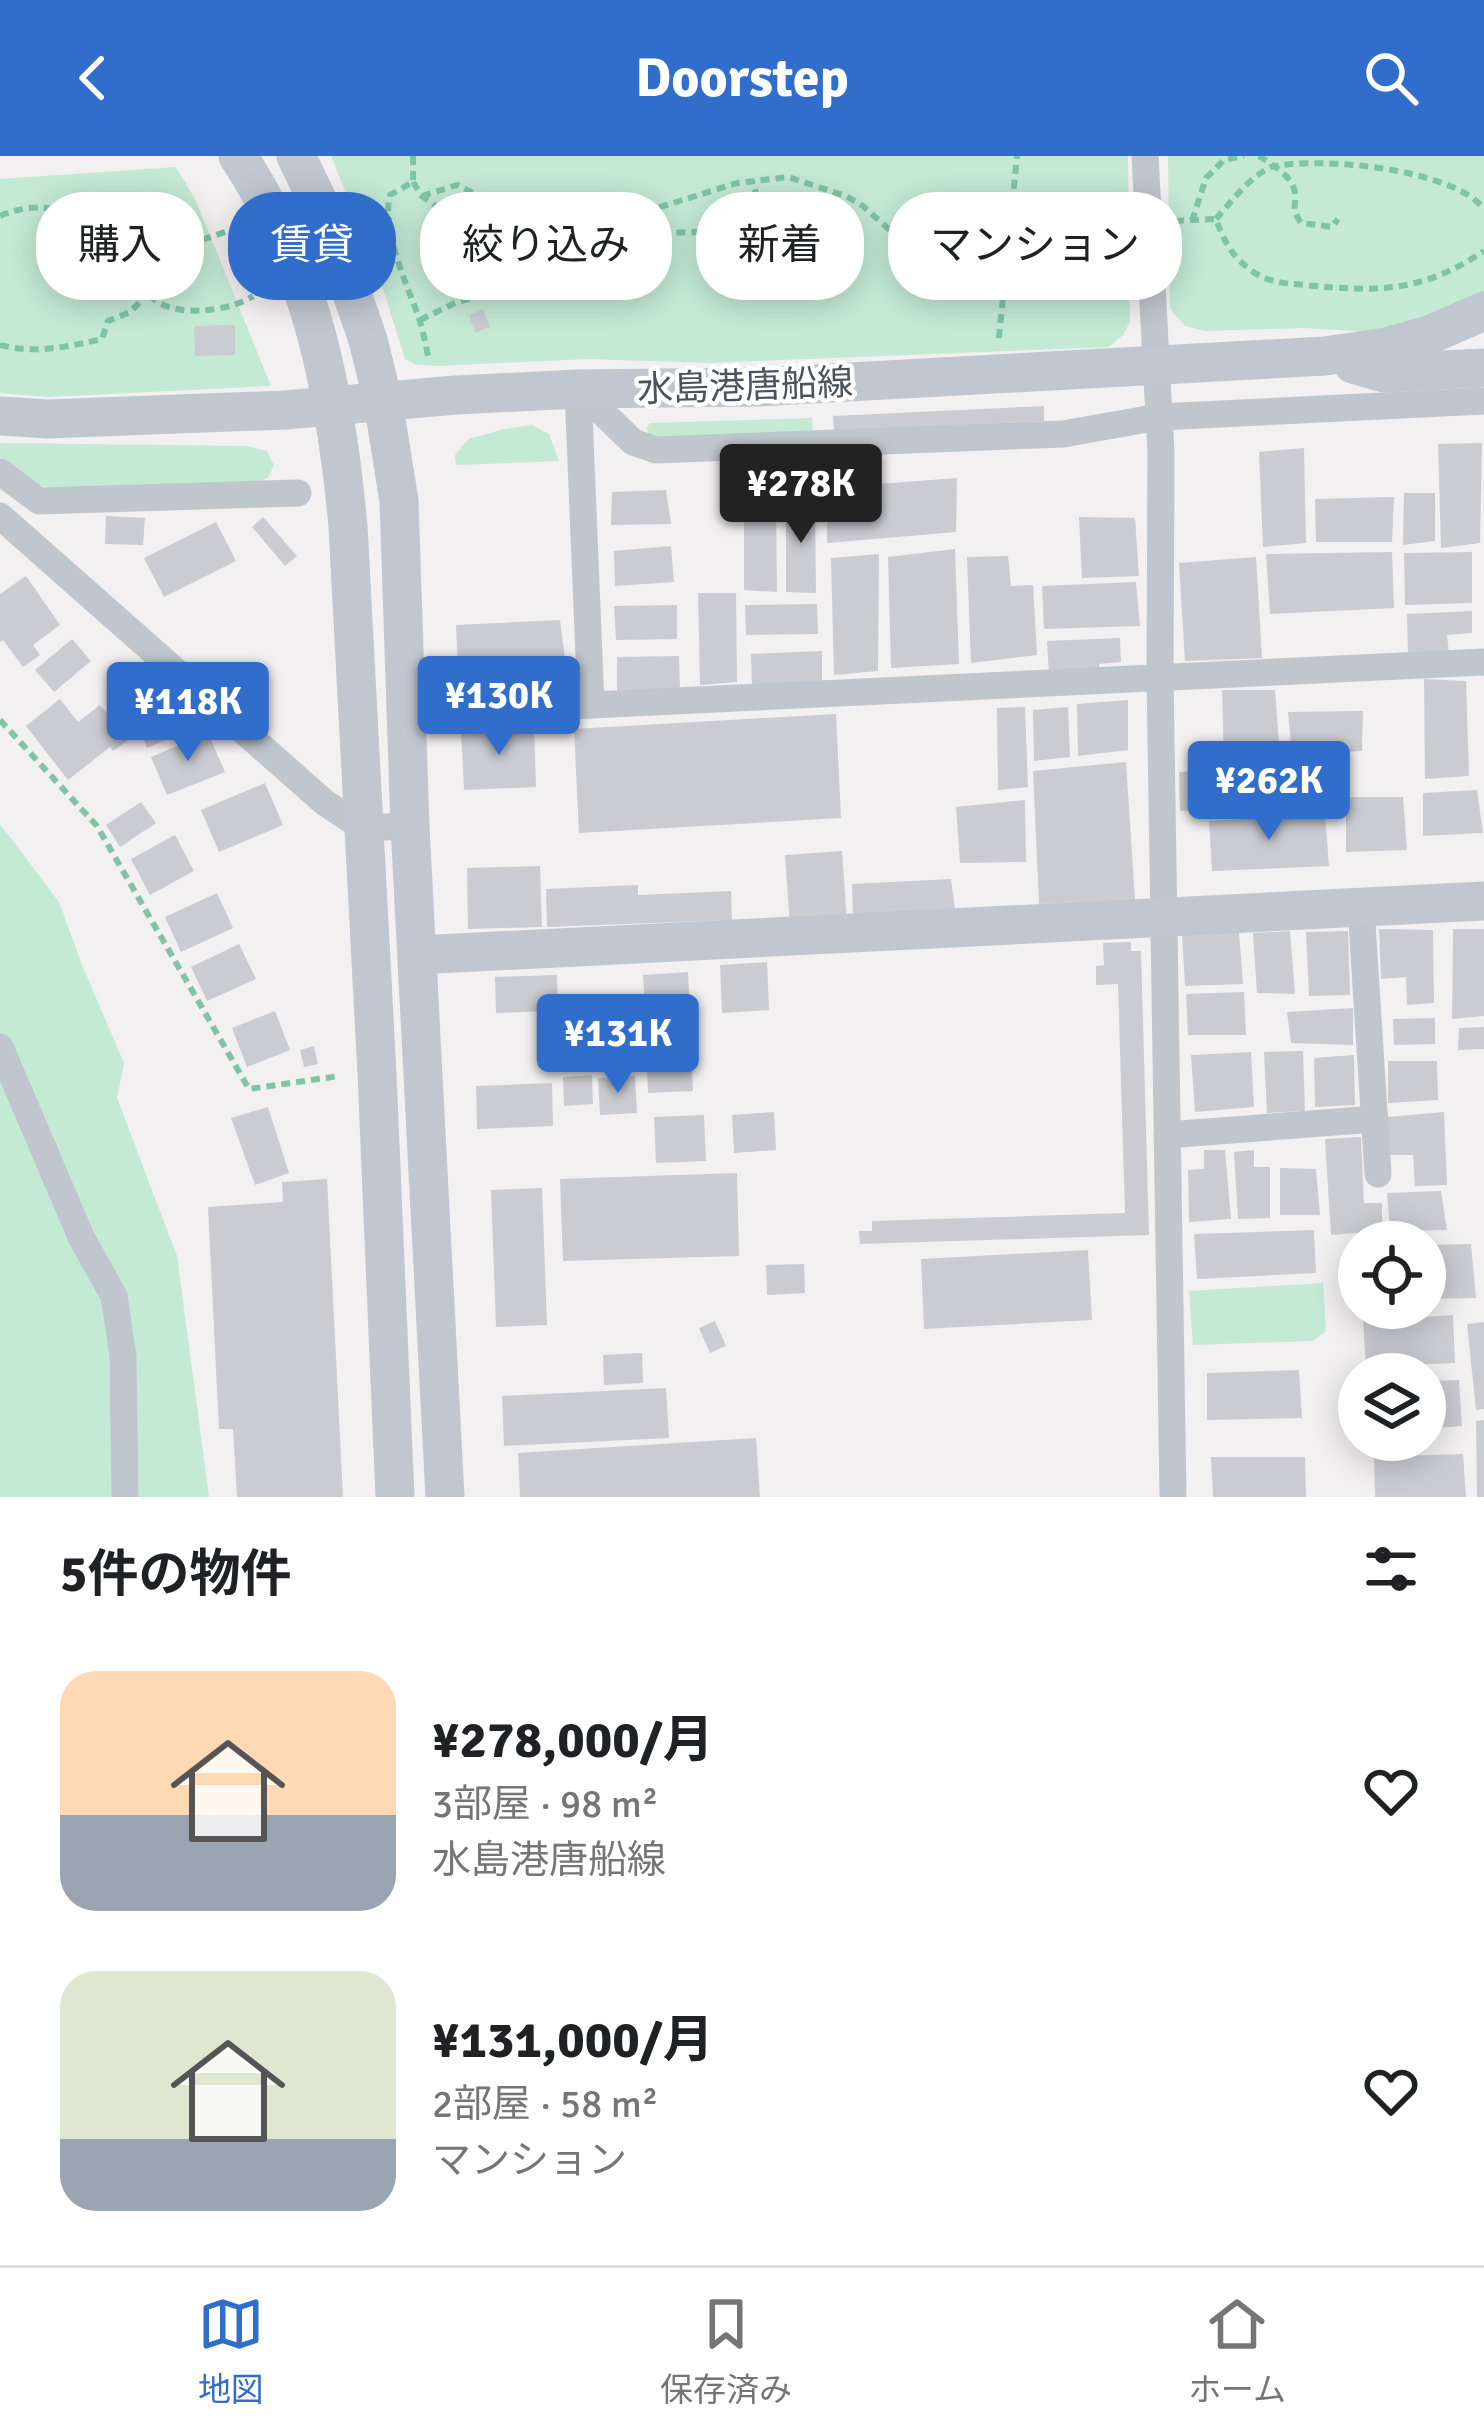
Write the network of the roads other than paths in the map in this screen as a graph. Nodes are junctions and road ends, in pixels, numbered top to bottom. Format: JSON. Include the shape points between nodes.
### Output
{"nodes":[{"id":1,"x":238,"y":156,"type":"edge"},
{"id":2,"x":296,"y":156,"type":"edge"},
{"id":3,"x":1144,"y":156,"type":"edge"},
{"id":4,"x":1484,"y":311,"type":"edge"},
{"id":5,"x":1325,"y":356,"type":"junction"},
{"id":6,"x":1156,"y":366,"type":"junction"},
{"id":7,"x":1484,"y":368,"type":"edge"},
{"id":8,"x":578,"y":389,"type":"junction"},
{"id":9,"x":383,"y":401,"type":"junction"},
{"id":10,"x":1484,"y":401,"type":"edge"},
{"id":11,"x":334,"y":406,"type":"junction"},
{"id":12,"x":0,"y":416,"type":"edge"},
{"id":13,"x":1159,"y":418,"type":"junction"},
{"id":14,"x":0,"y":472,"type":"edge"},
{"id":15,"x":298,"y":493,"type":"dead end"},
{"id":16,"x":0,"y":516,"type":"edge"},
{"id":17,"x":1484,"y":662,"type":"edge"},
{"id":18,"x":1160,"y":676,"type":"junction"},
{"id":19,"x":591,"y":704,"type":"junction"},
{"id":20,"x":405,"y":714,"type":"junction"},
{"id":21,"x":410,"y":826,"type":"junction"},
{"id":22,"x":363,"y":828,"type":"junction"},
{"id":23,"x":1484,"y":901,"type":"edge"},
{"id":24,"x":1361,"y":908,"type":"junction"},
{"id":25,"x":1164,"y":919,"type":"junction"},
{"id":26,"x":418,"y":955,"type":"junction"},
{"id":27,"x":0,"y":1047,"type":"edge"},
{"id":28,"x":1375,"y":1119,"type":"junction"},
{"id":29,"x":1167,"y":1135,"type":"junction"},
{"id":30,"x":1378,"y":1174,"type":"dead end"},
{"id":31,"x":125,"y":1497,"type":"edge"},
{"id":32,"x":395,"y":1497,"type":"edge"},
{"id":33,"x":445,"y":1497,"type":"edge"},
{"id":34,"x":1174,"y":1497,"type":"edge"}],
"edges":[{"from":1,"to":11,"type":"street","via":[[295,269]]},
{"from":2,"to":9,"type":"street","via":[[350,282]]},
{"from":3,"to":6,"type":"street"},
{"from":4,"to":5,"type":"street","name":"水島港唐船線","via":[[1429,335]]},
{"from":5,"to":6,"type":"street","name":"水島港唐船線"},
{"from":5,"to":7,"type":"street","via":[[1384,373]]},
{"from":6,"to":8,"type":"street","name":"水島港唐船線"},
{"from":6,"to":13,"type":"street"},
{"from":8,"to":9,"type":"street","name":"水島港唐船線"},
{"from":8,"to":13,"type":"street","via":[[633,442],[656,450],[1063,434]]},
{"from":8,"to":19,"type":"street"},
{"from":9,"to":11,"type":"street","name":"水島港唐船線"},
{"from":9,"to":20,"type":"street","via":[[398,501]]},
{"from":10,"to":13,"type":"street"},
{"from":11,"to":12,"type":"street","name":"水島港唐船線"},
{"from":11,"to":22,"type":"street"},
{"from":13,"to":18,"type":"street"},
{"from":14,"to":15,"type":"street","via":[[39,501]]},
{"from":16,"to":22,"type":"street","via":[[307,788]]},
{"from":17,"to":18,"type":"street"},
{"from":18,"to":19,"type":"street"},
{"from":18,"to":25,"type":"street"},
{"from":19,"to":20,"type":"street"},
{"from":20,"to":21,"type":"street"},
{"from":21,"to":22,"type":"street"},
{"from":21,"to":26,"type":"street"},
{"from":22,"to":32,"type":"street"},
{"from":23,"to":24,"type":"street"},
{"from":24,"to":25,"type":"street"},
{"from":24,"to":28,"type":"street"},
{"from":25,"to":26,"type":"street"},
{"from":25,"to":29,"type":"street"},
{"from":26,"to":33,"type":"street"},
{"from":27,"to":31,"type":"street","via":[[114,1296]]},
{"from":28,"to":29,"type":"street"},
{"from":28,"to":30,"type":"street"},
{"from":29,"to":34,"type":"street"}]}
